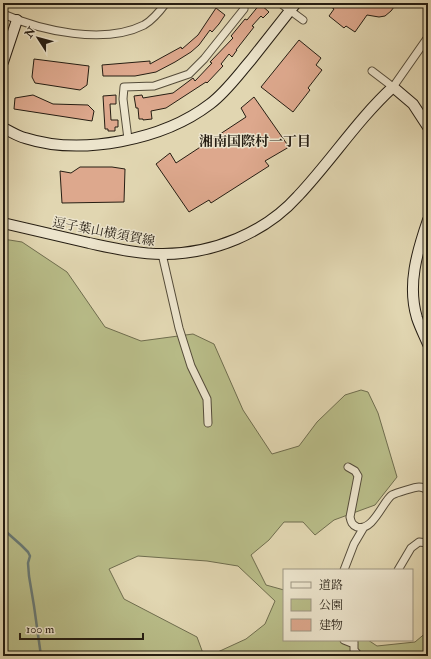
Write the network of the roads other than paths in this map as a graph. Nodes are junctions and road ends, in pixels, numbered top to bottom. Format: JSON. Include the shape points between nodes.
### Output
{"nodes":[{"id":1,"x":166,"y":3,"type":"edge"},
{"id":2,"x":280,"y":3,"type":"edge"},
{"id":3,"x":293,"y":7,"type":"edge"},
{"id":4,"x":244,"y":9,"type":"dead end"},
{"id":5,"x":3,"y":14,"type":"edge"},
{"id":6,"x":17,"y":20,"type":"junction"},
{"id":7,"x":303,"y":20,"type":"dead end"},
{"id":8,"x":428,"y":37,"type":"edge"},
{"id":9,"x":3,"y":62,"type":"edge"},
{"id":10,"x":372,"y":71,"type":"dead end"},
{"id":11,"x":393,"y":86,"type":"junction"},
{"id":12,"x":428,"y":127,"type":"edge"},
{"id":13,"x":3,"y":128,"type":"edge"},
{"id":14,"x":128,"y":140,"type":"junction"},
{"id":15,"x":428,"y":220,"type":"edge"},
{"id":16,"x":3,"y":223,"type":"edge"},
{"id":17,"x":162,"y":254,"type":"junction"},
{"id":18,"x":428,"y":344,"type":"edge"},
{"id":19,"x":208,"y":423,"type":"dead end"},
{"id":20,"x":348,"y":466,"type":"dead end"},
{"id":21,"x":428,"y":490,"type":"edge"},
{"id":22,"x":364,"y":527,"type":"junction"},
{"id":23,"x":428,"y":543,"type":"edge"},
{"id":24,"x":344,"y":569,"type":"edge"},
{"id":25,"x":399,"y":569,"type":"edge"},
{"id":26,"x":354,"y":642,"type":"edge"},
{"id":27,"x":359,"y":656,"type":"edge"}],
"edges":[{"from":1,"to":6,"type":"street","via":[[148,22],[122,33],[96,35],[58,31]]},
{"from":2,"to":3,"type":"street"},
{"from":3,"to":7,"type":"street"},
{"from":3,"to":14,"type":"main road","via":[[229,86],[210,104],[153,134]]},
{"from":4,"to":14,"type":"street","via":[[204,59],[188,74],[154,86],[124,87]]},
{"from":5,"to":6,"type":"street"},
{"from":6,"to":9,"type":"main road"},
{"from":8,"to":11,"type":"street"},
{"from":10,"to":11,"type":"street"},
{"from":11,"to":12,"type":"main road","via":[[413,104]]},
{"from":11,"to":17,"type":"main road","name":"逗子葉山横須賀線","via":[[376,102],[297,197],[271,220],[219,246],[188,253]]},
{"from":13,"to":14,"type":"main road","via":[[24,138],[66,145]]},
{"from":15,"to":18,"type":"main road","via":[[412,277],[417,318]]},
{"from":16,"to":17,"type":"main road","name":"逗子葉山横須賀線","via":[[104,246]]},
{"from":17,"to":19,"type":"street","via":[[179,328],[191,366],[207,399]]},
{"from":20,"to":22,"type":"street","via":[[358,476],[350,517],[355,526]]},
{"from":21,"to":22,"type":"street","via":[[420,487],[392,495],[376,518]]},
{"from":22,"to":24,"type":"street"},
{"from":23,"to":25,"type":"street","via":[[419,542],[411,548]]},
{"from":26,"to":27,"type":"street","via":[[354,650]]}]}
